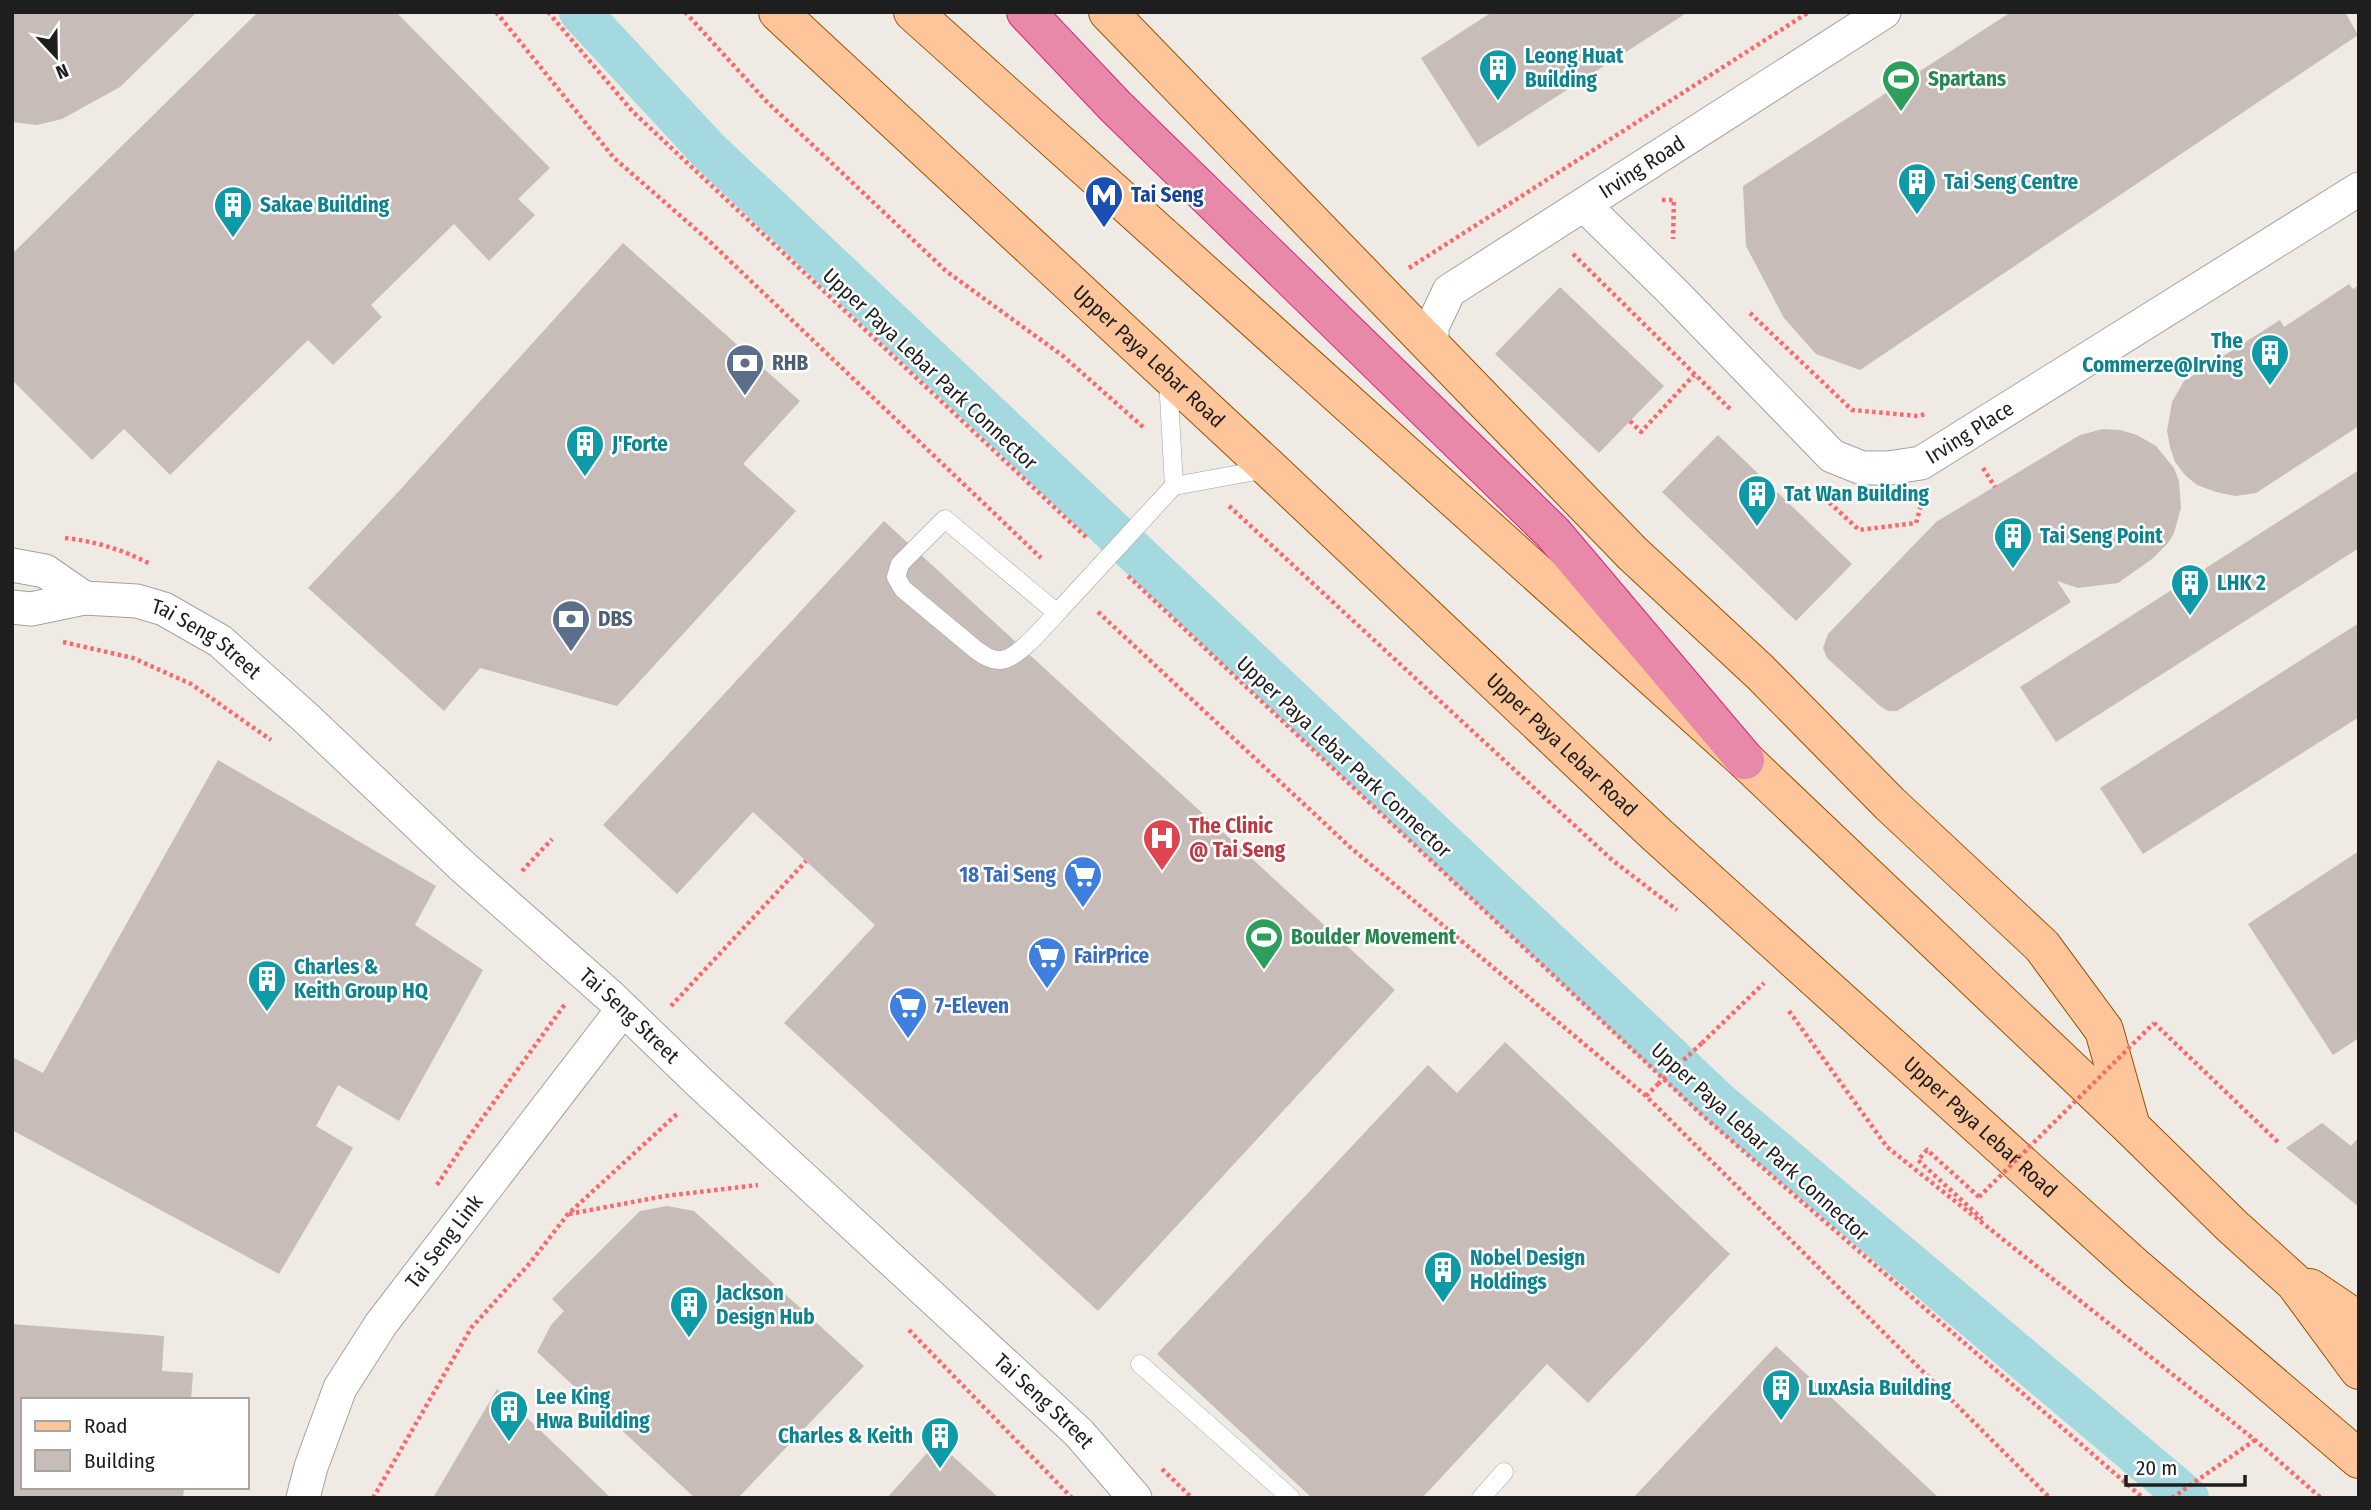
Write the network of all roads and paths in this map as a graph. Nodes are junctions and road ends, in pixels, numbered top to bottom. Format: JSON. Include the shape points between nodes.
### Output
{"nodes":[{"id":1,"x":496,"y":12,"type":"edge"},
{"id":2,"x":548,"y":12,"type":"edge"},
{"id":3,"x":685,"y":12,"type":"edge"},
{"id":4,"x":778,"y":12,"type":"edge"},
{"id":5,"x":912,"y":12,"type":"edge"},
{"id":6,"x":1026,"y":12,"type":"edge"},
{"id":7,"x":1108,"y":12,"type":"edge"},
{"id":8,"x":1809,"y":12,"type":"edge"},
{"id":9,"x":1884,"y":12,"type":"edge"},
{"id":10,"x":2359,"y":189,"type":"edge"},
{"id":11,"x":1660,"y":200,"type":"dead end"},
{"id":12,"x":1584,"y":205,"type":"junction"},
{"id":13,"x":1683,"y":248,"type":"dead end"},
{"id":14,"x":1570,"y":252,"type":"dead end"},
{"id":15,"x":1409,"y":268,"type":"dead end"},
{"id":16,"x":1741,"y":305,"type":"dead end"},
{"id":17,"x":1432,"y":348,"type":"junction"},
{"id":18,"x":1168,"y":374,"type":"junction"},
{"id":19,"x":1694,"y":375,"type":"junction"},
{"id":20,"x":1733,"y":411,"type":"dead end"},
{"id":21,"x":1931,"y":412,"type":"dead end"},
{"id":22,"x":1630,"y":421,"type":"dead end"},
{"id":23,"x":1172,"y":453,"type":"junction"},
{"id":24,"x":1993,"y":461,"type":"dead end"},
{"id":25,"x":1982,"y":468,"type":"dead end"},
{"id":26,"x":1270,"y":469,"type":"junction"},
{"id":27,"x":1986,"y":474,"type":"dead end"},
{"id":28,"x":1202,"y":481,"type":"junction"},
{"id":29,"x":1811,"y":485,"type":"dead end"},
{"id":30,"x":1173,"y":487,"type":"junction"},
{"id":31,"x":1995,"y":487,"type":"dead end"},
{"id":32,"x":1934,"y":495,"type":"dead end"},
{"id":33,"x":1091,"y":542,"type":"dead end"},
{"id":34,"x":1043,"y":560,"type":"dead end"},
{"id":35,"x":12,"y":565,"type":"edge"},
{"id":36,"x":1122,"y":570,"type":"dead end"},
{"id":37,"x":84,"y":598,"type":"junction"},
{"id":38,"x":1089,"y":604,"type":"dead end"},
{"id":39,"x":12,"y":607,"type":"edge"},
{"id":40,"x":1062,"y":607,"type":"junction"},
{"id":41,"x":1745,"y":760,"type":"junction"},
{"id":42,"x":552,"y":839,"type":"dead end"},
{"id":43,"x":806,"y":861,"type":"dead end"},
{"id":44,"x":522,"y":872,"type":"dead end"},
{"id":45,"x":1684,"y":916,"type":"dead end"},
{"id":46,"x":1767,"y":980,"type":"dead end"},
{"id":47,"x":1783,"y":1002,"type":"dead end"},
{"id":48,"x":670,"y":1007,"type":"dead end"},
{"id":49,"x":624,"y":1009,"type":"junction"},
{"id":50,"x":1646,"y":1096,"type":"junction"},
{"id":51,"x":679,"y":1112,"type":"dead end"},
{"id":52,"x":2131,"y":1127,"type":"junction"},
{"id":53,"x":2279,"y":1143,"type":"dead end"},
{"id":54,"x":758,"y":1185,"type":"dead end"},
{"id":55,"x":568,"y":1214,"type":"junction"},
{"id":56,"x":2010,"y":1245,"type":"junction"},
{"id":57,"x":2295,"y":1283,"type":"junction"},
{"id":58,"x":2359,"y":1321,"type":"edge"},
{"id":59,"x":1140,"y":1364,"type":"dead end"},
{"id":60,"x":2359,"y":1370,"type":"edge"},
{"id":61,"x":2255,"y":1440,"type":"junction"},
{"id":62,"x":2359,"y":1460,"type":"edge"},
{"id":63,"x":1504,"y":1472,"type":"dead end"},
{"id":64,"x":303,"y":1498,"type":"edge"},
{"id":65,"x":373,"y":1498,"type":"edge"},
{"id":66,"x":1135,"y":1498,"type":"edge"},
{"id":67,"x":1291,"y":1498,"type":"edge"},
{"id":68,"x":1481,"y":1498,"type":"edge"},
{"id":69,"x":2050,"y":1498,"type":"edge"},
{"id":70,"x":2143,"y":1498,"type":"edge"},
{"id":71,"x":2172,"y":1498,"type":"edge"},
{"id":72,"x":2321,"y":1498,"type":"edge"}],
"edges":[{"from":1,"to":34,"type":"path","via":[[614,158],[708,240]]},
{"from":2,"to":33,"type":"path","name":"Upper Paya Lebar Park Connector","via":[[633,112]]},
{"from":3,"to":23,"type":"path","via":[[766,101],[946,271],[1063,356]]},
{"from":4,"to":18,"type":"main road","name":"Upper Paya Lebar Road"},
{"from":5,"to":41,"type":"main road"},
{"from":6,"to":41,"type":"highway","via":[[1115,106],[1553,533]]},
{"from":7,"to":17,"type":"main road"},
{"from":8,"to":15,"type":"path"},
{"from":9,"to":12,"type":"street","name":"Irving Road"},
{"from":10,"to":12,"type":"street","name":"Irving Place","via":[[1921,463],[1888,468],[1862,468],[1832,456]]},
{"from":11,"to":13,"type":"path","via":[[1674,200],[1673,239]]},
{"from":12,"to":17,"type":"street","name":"Irving Road","via":[[1449,291],[1432,327]]},
{"from":14,"to":19,"type":"path"},
{"from":16,"to":21,"type":"path","via":[[1852,410],[1918,416]]},
{"from":17,"to":52,"type":"main road","via":[[1632,553],[2042,946],[2104,1030]]},
{"from":18,"to":23,"type":"lane"},
{"from":18,"to":26,"type":"main road","name":"Upper Paya Lebar Road"},
{"from":19,"to":20,"type":"path"},
{"from":19,"to":22,"type":"path","via":[[1641,432]]},
{"from":23,"to":30,"type":"lane"},
{"from":24,"to":25,"type":"path"},
{"from":26,"to":28,"type":"lane"},
{"from":26,"to":62,"type":"main road","name":"Upper Paya Lebar Road","via":[[1656,834],[2136,1268]]},
{"from":27,"to":31,"type":"path"},
{"from":28,"to":30,"type":"lane"},
{"from":28,"to":45,"type":"path","via":[[1612,860]]},
{"from":29,"to":32,"type":"path","via":[[1859,530],[1916,523],[1922,502]]},
{"from":30,"to":40,"type":"lane","bridge":true},
{"from":35,"to":37,"type":"street","via":[[45,570]]},
{"from":36,"to":70,"type":"path","name":"Upper Paya Lebar Park Connector","via":[[1702,1115]]},
{"from":37,"to":39,"type":"street","name":"Tai Seng Street","via":[[31,610]]},
{"from":37,"to":49,"type":"street","name":"Tai Seng Street","via":[[137,601],[220,640],[461,865]]},
{"from":38,"to":50,"type":"path","via":[[1351,848]]},
{"from":40,"to":40,"type":"lane","via":[[1018,653],[1003,661],[986,657],[903,589],[896,577],[900,564],[945,519]]},
{"from":41,"to":52,"type":"main road"},
{"from":42,"to":44,"type":"path"},
{"from":43,"to":48,"type":"path"},
{"from":46,"to":50,"type":"path","bridge":true},
{"from":47,"to":56,"type":"path","via":[[1887,1147]]},
{"from":49,"to":64,"type":"street","name":"Tai Seng Link","via":[[381,1324],[340,1388]]},
{"from":49,"to":66,"type":"street","name":"Tai Seng Street","via":[[1079,1433]]},
{"from":50,"to":69,"type":"path"},
{"from":51,"to":55,"type":"path"},
{"from":52,"to":57,"type":"main road"},
{"from":53,"to":56,"type":"path","bridge":true,"via":[[2154,1023],[1979,1197],[1927,1150],[1918,1160]]},
{"from":54,"to":55,"type":"path"},
{"from":55,"to":65,"type":"path","via":[[471,1328]]},
{"from":56,"to":61,"type":"path"},
{"from":57,"to":58,"type":"main road"},
{"from":57,"to":60,"type":"main road"},
{"from":59,"to":67,"type":"lane"},
{"from":61,"to":71,"type":"path"},
{"from":61,"to":72,"type":"path"},
{"from":63,"to":68,"type":"lane"}]}
